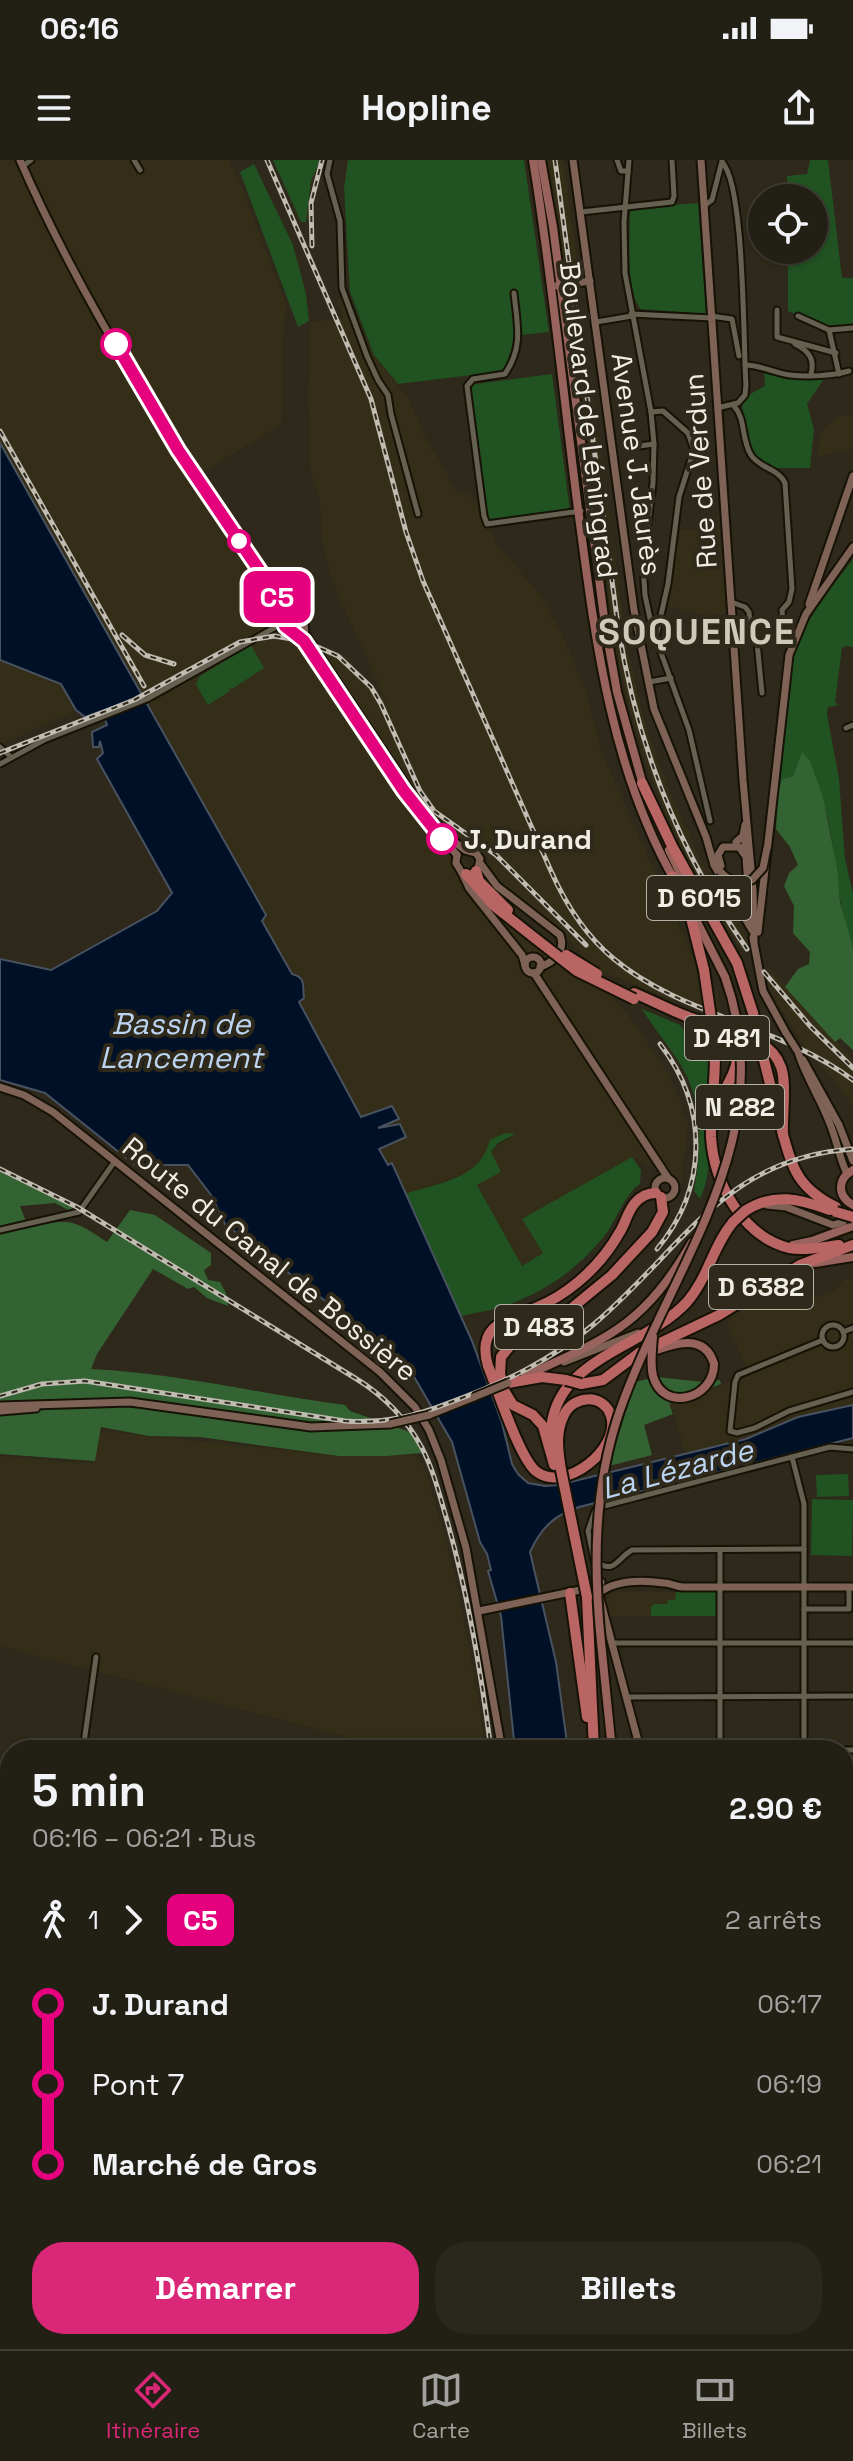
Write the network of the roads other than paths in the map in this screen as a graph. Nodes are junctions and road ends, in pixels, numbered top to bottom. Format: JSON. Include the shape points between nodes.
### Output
{"nodes":[{"id":1,"x":31,"y":160,"type":"edge"},
{"id":2,"x":134,"y":160,"type":"edge"},
{"id":3,"x":330,"y":160,"type":"edge"},
{"id":4,"x":533,"y":160,"type":"edge"},
{"id":5,"x":541,"y":160,"type":"edge"},
{"id":6,"x":573,"y":160,"type":"edge"},
{"id":7,"x":617,"y":160,"type":"edge"},
{"id":8,"x":629,"y":160,"type":"edge"},
{"id":9,"x":672,"y":160,"type":"edge"},
{"id":10,"x":701,"y":160,"type":"edge"},
{"id":11,"x":722,"y":161,"type":"edge"},
{"id":12,"x":22,"y":163,"type":"edge"},
{"id":13,"x":140,"y":170,"type":"dead end"},
{"id":14,"x":628,"y":171,"type":"junction"},
{"id":15,"x":713,"y":194,"type":"junction"},
{"id":16,"x":704,"y":195,"type":"junction"},
{"id":17,"x":625,"y":206,"type":"junction"},
{"id":18,"x":704,"y":206,"type":"junction"},
{"id":19,"x":581,"y":212,"type":"junction"},
{"id":20,"x":590,"y":281,"type":"junction"},
{"id":21,"x":554,"y":286,"type":"junction"},
{"id":22,"x":514,"y":293,"type":"dead end"},
{"id":23,"x":777,"y":310,"type":"dead end"},
{"id":24,"x":632,"y":315,"type":"junction"},
{"id":25,"x":798,"y":316,"type":"dead end"},
{"id":26,"x":712,"y":317,"type":"junction"},
{"id":27,"x":596,"y":322,"type":"junction"},
{"id":28,"x":853,"y":328,"type":"edge"},
{"id":29,"x":829,"y":330,"type":"junction"},
{"id":30,"x":790,"y":341,"type":"junction"},
{"id":31,"x":836,"y":353,"type":"junction"},
{"id":32,"x":739,"y":356,"type":"dead end"},
{"id":33,"x":745,"y":365,"type":"junction"},
{"id":34,"x":849,"y":371,"type":"dead end"},
{"id":35,"x":811,"y":374,"type":"junction"},
{"id":36,"x":839,"y":374,"type":"junction"},
{"id":37,"x":734,"y":406,"type":"junction"},
{"id":38,"x":717,"y":408,"type":"junction"},
{"id":39,"x":651,"y":412,"type":"junction"},
{"id":40,"x":654,"y":444,"type":"junction"},
{"id":41,"x":632,"y":447,"type":"dead end"},
{"id":42,"x":853,"y":476,"type":"edge"},
{"id":43,"x":590,"y":510,"type":"junction"},
{"id":44,"x":579,"y":512,"type":"junction"},
{"id":45,"x":418,"y":514,"type":"dead end"},
{"id":46,"x":853,"y":547,"type":"edge"},
{"id":47,"x":643,"y":565,"type":"junction"},
{"id":48,"x":628,"y":567,"type":"junction"},
{"id":49,"x":730,"y":602,"type":"junction"},
{"id":50,"x":287,"y":611,"type":"junction"},
{"id":51,"x":806,"y":614,"type":"junction"},
{"id":52,"x":305,"y":621,"type":"junction"},
{"id":53,"x":283,"y":623,"type":"junction"},
{"id":54,"x":291,"y":630,"type":"junction"},
{"id":55,"x":656,"y":638,"type":"junction"},
{"id":56,"x":784,"y":640,"type":"dead end"},
{"id":57,"x":671,"y":678,"type":"junction"},
{"id":58,"x":649,"y":682,"type":"junction"},
{"id":59,"x":762,"y":693,"type":"dead end"},
{"id":60,"x":853,"y":725,"type":"edge"},
{"id":61,"x":846,"y":728,"type":"dead end"},
{"id":62,"x":0,"y":747,"type":"edge"},
{"id":63,"x":776,"y":756,"type":"junction"},
{"id":64,"x":11,"y":757,"type":"junction"},
{"id":65,"x":1,"y":762,"type":"edge"},
{"id":66,"x":743,"y":780,"type":"junction"},
{"id":67,"x":642,"y":783,"type":"junction"},
{"id":68,"x":710,"y":821,"type":"dead end"},
{"id":69,"x":708,"y":843,"type":"junction"},
{"id":70,"x":741,"y":844,"type":"junction"},
{"id":71,"x":767,"y":848,"type":"junction"},
{"id":72,"x":465,"y":850,"type":"junction"},
{"id":73,"x":750,"y":854,"type":"junction"},
{"id":74,"x":457,"y":855,"type":"junction"},
{"id":75,"x":713,"y":858,"type":"junction"},
{"id":76,"x":746,"y":862,"type":"junction"},
{"id":77,"x":721,"y":868,"type":"junction"},
{"id":78,"x":471,"y":870,"type":"junction"},
{"id":79,"x":672,"y":876,"type":"junction"},
{"id":80,"x":752,"y":930,"type":"junction"},
{"id":81,"x":754,"y":940,"type":"junction"},
{"id":82,"x":525,"y":965,"type":"junction"},
{"id":83,"x":537,"y":970,"type":"junction"},
{"id":84,"x":725,"y":977,"type":"junction"},
{"id":85,"x":634,"y":996,"type":"junction"},
{"id":86,"x":798,"y":1052,"type":"junction"},
{"id":87,"x":0,"y":1087,"type":"edge"},
{"id":88,"x":711,"y":1130,"type":"junction"},
{"id":89,"x":783,"y":1135,"type":"junction"},
{"id":90,"x":115,"y":1161,"type":"junction"},
{"id":91,"x":853,"y":1161,"type":"edge"},
{"id":92,"x":850,"y":1172,"type":"edge"},
{"id":93,"x":663,"y":1179,"type":"junction"},
{"id":94,"x":659,"y":1195,"type":"junction"},
{"id":95,"x":836,"y":1209,"type":"junction"},
{"id":96,"x":852,"y":1210,"type":"edge"},
{"id":97,"x":745,"y":1211,"type":"junction"},
{"id":98,"x":853,"y":1226,"type":"edge"},
{"id":99,"x":0,"y":1230,"type":"edge"},
{"id":100,"x":699,"y":1230,"type":"junction"},
{"id":101,"x":838,"y":1231,"type":"junction"},
{"id":102,"x":774,"y":1242,"type":"junction"},
{"id":103,"x":853,"y":1244,"type":"edge"},
{"id":104,"x":853,"y":1257,"type":"edge"},
{"id":105,"x":773,"y":1280,"type":"junction"},
{"id":106,"x":666,"y":1321,"type":"junction"},
{"id":107,"x":853,"y":1328,"type":"edge"},
{"id":108,"x":653,"y":1332,"type":"junction"},
{"id":109,"x":843,"y":1332,"type":"junction"},
{"id":110,"x":673,"y":1337,"type":"junction"},
{"id":111,"x":823,"y":1340,"type":"junction"},
{"id":112,"x":843,"y":1340,"type":"junction"},
{"id":113,"x":853,"y":1344,"type":"edge"},
{"id":114,"x":525,"y":1376,"type":"junction"},
{"id":115,"x":508,"y":1383,"type":"junction"},
{"id":116,"x":583,"y":1384,"type":"junction"},
{"id":117,"x":853,"y":1392,"type":"edge"},
{"id":118,"x":130,"y":1402,"type":"junction"},
{"id":119,"x":0,"y":1408,"type":"edge"},
{"id":120,"x":853,"y":1450,"type":"edge"},
{"id":121,"x":792,"y":1457,"type":"junction"},
{"id":122,"x":559,"y":1471,"type":"junction"},
{"id":123,"x":804,"y":1549,"type":"junction"},
{"id":124,"x":720,"y":1550,"type":"junction"},
{"id":125,"x":720,"y":1587,"type":"junction"},
{"id":126,"x":804,"y":1587,"type":"junction"},
{"id":127,"x":851,"y":1587,"type":"edge"},
{"id":128,"x":570,"y":1593,"type":"junction"},
{"id":129,"x":592,"y":1593,"type":"junction"},
{"id":130,"x":478,"y":1608,"type":"junction"},
{"id":131,"x":804,"y":1609,"type":"junction"},
{"id":132,"x":804,"y":1642,"type":"junction"},
{"id":133,"x":613,"y":1643,"type":"junction"},
{"id":134,"x":720,"y":1643,"type":"junction"},
{"id":135,"x":853,"y":1643,"type":"edge"},
{"id":136,"x":96,"y":1657,"type":"dead end"},
{"id":137,"x":720,"y":1696,"type":"junction"},
{"id":138,"x":804,"y":1696,"type":"junction"},
{"id":139,"x":853,"y":1696,"type":"edge"},
{"id":140,"x":627,"y":1697,"type":"junction"},
{"id":141,"x":590,"y":1728,"type":"junction"},
{"id":142,"x":84,"y":1740,"type":"edge"},
{"id":143,"x":500,"y":1740,"type":"edge"},
{"id":144,"x":591,"y":1740,"type":"edge"},
{"id":145,"x":592,"y":1740,"type":"edge"},
{"id":146,"x":611,"y":1740,"type":"edge"},
{"id":147,"x":638,"y":1740,"type":"edge"},
{"id":148,"x":720,"y":1740,"type":"edge"},
{"id":149,"x":804,"y":1740,"type":"edge"}],
"edges":[{"from":1,"to":12,"type":"street"},
{"from":2,"to":13,"type":"street"},
{"from":3,"to":45,"type":"street","via":[[327,174],[340,221],[342,288],[389,398]]},
{"from":4,"to":21,"type":"main road","name":"Boulevard de Léningrad","number":"D 6015"},
{"from":5,"to":21,"type":"main road","name":"Boulevard de Léningrad","number":"D 6015"},
{"from":6,"to":19,"type":"main road","name":"Avenue J. Jaurès"},
{"from":7,"to":14,"type":"street","via":[[621,171]]},
{"from":8,"to":14,"type":"street"},
{"from":9,"to":17,"type":"street","via":[[672,202]]},
{"from":10,"to":16,"type":"main road","name":"Rue de Verdun"},
{"from":11,"to":15,"type":"street"},
{"from":11,"to":33,"type":"street","via":[[740,237]]},
{"from":12,"to":50,"type":"main road","via":[[107,329],[178,450]]},
{"from":14,"to":17,"type":"street"},
{"from":15,"to":16,"type":"street"},
{"from":15,"to":18,"type":"street"},
{"from":16,"to":18,"type":"main road","name":"Rue de Verdun"},
{"from":17,"to":19,"type":"street"},
{"from":17,"to":24,"type":"street","via":[[624,254]]},
{"from":18,"to":26,"type":"main road","name":"Rue de Verdun"},
{"from":19,"to":20,"type":"main road","name":"Avenue J. Jaurès"},
{"from":20,"to":21,"type":"main road"},
{"from":20,"to":27,"type":"main road","name":"Avenue J. Jaurès"},
{"from":21,"to":43,"type":"main road","name":"Boulevard de Léningrad","number":"D 6015"},
{"from":21,"to":44,"type":"main road","name":"Boulevard de Léningrad","number":"D 6015"},
{"from":22,"to":44,"type":"street","via":[[519,342],[509,367],[505,374],[473,379],[467,386],[484,516],[487,524]]},
{"from":23,"to":30,"type":"street","via":[[776,335]]},
{"from":24,"to":26,"type":"street"},
{"from":24,"to":27,"type":"street"},
{"from":24,"to":39,"type":"street"},
{"from":25,"to":29,"type":"street"},
{"from":26,"to":32,"type":"street","via":[[732,319]]},
{"from":26,"to":38,"type":"main road","name":"Rue de Verdun"},
{"from":27,"to":48,"type":"main road","name":"Avenue J. Jaurès"},
{"from":28,"to":29,"type":"street"},
{"from":29,"to":31,"type":"street"},
{"from":30,"to":31,"type":"street"},
{"from":30,"to":35,"type":"street","via":[[808,351]]},
{"from":31,"to":36,"type":"street"},
{"from":33,"to":35,"type":"street"},
{"from":33,"to":37,"type":"street","via":[[745,395]]},
{"from":34,"to":36,"type":"street"},
{"from":35,"to":36,"type":"street"},
{"from":37,"to":38,"type":"street"},
{"from":37,"to":56,"type":"street","via":[[752,457],[785,483],[792,589],[782,610]]},
{"from":38,"to":49,"type":"main road","name":"Rue de Verdun"},
{"from":39,"to":40,"type":"street"},
{"from":39,"to":55,"type":"street","via":[[663,411],[688,433],[694,450],[679,497]]},
{"from":40,"to":41,"type":"street"},
{"from":40,"to":47,"type":"street"},
{"from":42,"to":51,"type":"main road"},
{"from":43,"to":44,"type":"street"},
{"from":43,"to":67,"type":"main road","name":"Boulevard de Léningrad","number":"D 6015","via":[[617,692]]},
{"from":44,"to":79,"type":"main road","name":"Boulevard de Léningrad","number":"D 6015","via":[[615,734]]},
{"from":46,"to":51,"type":"main road"},
{"from":47,"to":48,"type":"street"},
{"from":47,"to":55,"type":"street","via":[[647,613]]},
{"from":48,"to":58,"type":"main road","name":"Avenue J. Jaurès"},
{"from":49,"to":59,"type":"street","via":[[749,612]]},
{"from":49,"to":66,"type":"main road","name":"Rue de Verdun"},
{"from":50,"to":52,"type":"main road","via":[[300,610]]},
{"from":50,"to":53,"type":"main road"},
{"from":51,"to":63,"type":"main road","via":[[789,655]]},
{"from":52,"to":54,"type":"main road","via":[[301,629]]},
{"from":52,"to":72,"type":"main road","via":[[305,634],[423,811]]},
{"from":53,"to":54,"type":"main road"},
{"from":53,"to":64,"type":"street","via":[[147,699]]},
{"from":54,"to":74,"type":"main road","via":[[312,652],[412,802]]},
{"from":55,"to":57,"type":"street"},
{"from":57,"to":58,"type":"street"},
{"from":57,"to":68,"type":"street"},
{"from":58,"to":69,"type":"main road","name":"Avenue J. Jaurès","via":[[659,724]]},
{"from":60,"to":61,"type":"street"},
{"from":62,"to":64,"type":"street"},
{"from":63,"to":71,"type":"main road"},
{"from":63,"to":77,"type":"main road","bridge":true,"via":[[756,873],[738,878]]},
{"from":64,"to":65,"type":"street"},
{"from":66,"to":70,"type":"main road","name":"Rue de Verdun"},
{"from":66,"to":73,"type":"main road","name":"Rue de Verdun"},
{"from":67,"to":84,"type":"main road","number":"N 282"},
{"from":67,"to":89,"type":"highway","number":"D 6015","bridge":true,"via":[[737,963]]},
{"from":69,"to":70,"type":"main road"},
{"from":69,"to":75,"type":"main road","name":"Avenue J. Jaurès"},
{"from":70,"to":73,"type":"main road"},
{"from":70,"to":76,"type":"main road","name":"Rue de Verdun"},
{"from":71,"to":77,"type":"main road","bridge":true,"via":[[763,868],[752,880],[727,879]]},
{"from":71,"to":81,"type":"main road"},
{"from":72,"to":74,"type":"main road"},
{"from":72,"to":78,"type":"main road","via":[[476,853]]},
{"from":73,"to":81,"type":"main road","name":"Rue de Verdun"},
{"from":74,"to":78,"type":"main road","via":[[456,863]]},
{"from":75,"to":77,"type":"main road"},
{"from":75,"to":80,"type":"main road","name":"Avenue J. Jaurès"},
{"from":76,"to":77,"type":"main road","via":[[741,849],[730,845],[720,851]]},
{"from":76,"to":80,"type":"main road","name":"Rue de Verdun"},
{"from":78,"to":82,"type":"main road","via":[[469,888]]},
{"from":78,"to":83,"type":"main road","via":[[560,935],[559,953]]},
{"from":78,"to":85,"type":"highway","number":"D 481","bridge":true,"via":[[537,936]]},
{"from":79,"to":84,"type":"main road","number":"N 282"},
{"from":79,"to":88,"type":"highway","number":"D 6015","bridge":true,"via":[[691,918],[704,970],[717,1064]]},
{"from":80,"to":81,"type":"main road","name":"Rue de Verdun"},
{"from":81,"to":86,"type":"main road","name":"Rue de Verdun","bridge":true,"via":[[763,991]]},
{"from":82,"to":83,"type":"main road","via":[[528,972]]},
{"from":82,"to":83,"type":"main road","via":[[534,958]]},
{"from":83,"to":93,"type":"main road","via":[[646,1142]]},
{"from":84,"to":100,"type":"main road","number":"N 282","bridge":true,"via":[[740,1036],[740,1107],[724,1171]]},
{"from":85,"to":88,"type":"highway","number":"D 481","via":[[717,1030],[734,1045],[736,1067]]},
{"from":85,"to":89,"type":"highway","number":"D 481","via":[[745,1036],[771,1051],[783,1075]]},
{"from":86,"to":91,"type":"main road","name":"Rue de Verdun"},
{"from":86,"to":92,"type":"main road","name":"Rue de Verdun","via":[[830,1123],[837,1153]]},
{"from":87,"to":90,"type":"main road","name":"Route du Canal de Bossière","via":[[53,1112]]},
{"from":88,"to":102,"type":"highway","number":"D 6015","via":[[716,1167],[732,1202],[751,1226]]},
{"from":89,"to":95,"type":"highway","number":"D 6015","via":[[801,1181]]},
{"from":90,"to":99,"type":"street","via":[[79,1212]]},
{"from":90,"to":130,"type":"main road","name":"Route du Canal de Bossière","via":[[410,1401],[441,1460]]},
{"from":92,"to":96,"type":"main road","via":[[841,1190]]},
{"from":93,"to":94,"type":"main road","via":[[655,1185]]},
{"from":93,"to":94,"type":"main road","via":[[675,1185],[674,1191],[671,1196]]},
{"from":94,"to":122,"type":"highway","number":"D 483","via":[[663,1212],[652,1232],[612,1275],[567,1312],[515,1340],[501,1357],[505,1392],[513,1405],[543,1426]]},
{"from":94,"to":122,"type":"highway","via":[[647,1194],[636,1202],[609,1248],[579,1282],[543,1305],[503,1320],[488,1339],[488,1366],[527,1460],[540,1474],[560,1478],[591,1461],[611,1433],[608,1411],[589,1399],[566,1410],[558,1437]]},
{"from":95,"to":96,"type":"highway","number":"D 6382","bridge":true},
{"from":95,"to":97,"type":"highway","number":"D 6382","via":[[789,1199],[767,1200]]},
{"from":96,"to":97,"type":"main road","via":[[836,1225],[779,1206]]},
{"from":96,"to":101,"type":"main road"},
{"from":97,"to":106,"type":"highway","number":"D 6382","bridge":true,"via":[[733,1222],[700,1284]]},
{"from":98,"to":101,"type":"main road"},
{"from":100,"to":108,"type":"main road","number":"N 282","bridge":true},
{"from":100,"to":114,"type":"main road","bridge":true,"via":[[668,1282],[628,1323]]},
{"from":101,"to":102,"type":"main road","via":[[802,1244]]},
{"from":102,"to":103,"type":"highway","via":[[794,1249]]},
{"from":103,"to":105,"type":"highway","number":"D 6382"},
{"from":104,"to":105,"type":"main road"},
{"from":105,"to":110,"type":"highway","number":"D 6382"},
{"from":106,"to":114,"type":"main road"},
{"from":106,"to":122,"type":"highway","number":"D 6382","via":[[588,1366],[564,1389],[551,1430]]},
{"from":107,"to":109,"type":"street"},
{"from":108,"to":116,"type":"main road","bridge":true,"via":[[653,1378],[667,1395],[686,1399],[703,1391],[714,1364],[697,1343],[682,1343],[640,1356],[606,1383]]},
{"from":108,"to":146,"type":"main road","number":"N 282","bridge":true,"via":[[618,1415],[596,1533]]},
{"from":109,"to":111,"type":"street","via":[[829,1327]]},
{"from":109,"to":112,"type":"street"},
{"from":110,"to":116,"type":"highway","via":[[639,1353],[603,1380]]},
{"from":110,"to":122,"type":"highway","number":"D 6382","via":[[595,1367],[568,1390],[554,1431]]},
{"from":111,"to":112,"type":"street","via":[[833,1347]]},
{"from":111,"to":117,"type":"street","via":[[738,1375],[731,1433]]},
{"from":112,"to":113,"type":"street"},
{"from":114,"to":115,"type":"main road"},
{"from":115,"to":116,"type":"highway","bridge":true,"via":[[542,1377]]},
{"from":115,"to":118,"type":"main road","bridge":true,"via":[[414,1420],[359,1427],[311,1427]]},
{"from":118,"to":119,"type":"main road"},
{"from":118,"to":119,"type":"main road"},
{"from":120,"to":121,"type":"street","via":[[836,1446]]},
{"from":121,"to":123,"type":"street","via":[[804,1504]]},
{"from":121,"to":124,"type":"street","via":[[609,1505],[595,1511],[588,1531],[594,1560],[606,1567],[632,1550]]},
{"from":122,"to":129,"type":"highway","number":"D 6382","bridge":true},
{"from":123,"to":124,"type":"street"},
{"from":123,"to":126,"type":"street"},
{"from":124,"to":125,"type":"street"},
{"from":125,"to":126,"type":"main road"},
{"from":125,"to":129,"type":"main road","via":[[622,1583]]},
{"from":125,"to":134,"type":"street"},
{"from":126,"to":127,"type":"main road"},
{"from":126,"to":131,"type":"street"},
{"from":127,"to":131,"type":"street","via":[[849,1609]]},
{"from":128,"to":129,"type":"main road"},
{"from":128,"to":130,"type":"main road"},
{"from":128,"to":141,"type":"highway"},
{"from":129,"to":133,"type":"main road"},
{"from":129,"to":141,"type":"highway","number":"D 6382","via":[[587,1622]]},
{"from":129,"to":145,"type":"highway","number":"D 6382"},
{"from":130,"to":143,"type":"main road","name":"Route du Canal de Bossière"},
{"from":131,"to":132,"type":"street"},
{"from":132,"to":134,"type":"street"},
{"from":132,"to":135,"type":"street"},
{"from":132,"to":138,"type":"street"},
{"from":133,"to":134,"type":"street"},
{"from":133,"to":140,"type":"main road"},
{"from":134,"to":137,"type":"street"},
{"from":136,"to":142,"type":"street"},
{"from":137,"to":138,"type":"street"},
{"from":137,"to":140,"type":"street"},
{"from":137,"to":148,"type":"street"},
{"from":138,"to":139,"type":"street"},
{"from":138,"to":149,"type":"street"},
{"from":140,"to":147,"type":"main road"},
{"from":141,"to":144,"type":"highway","number":"D 6382"}]}
